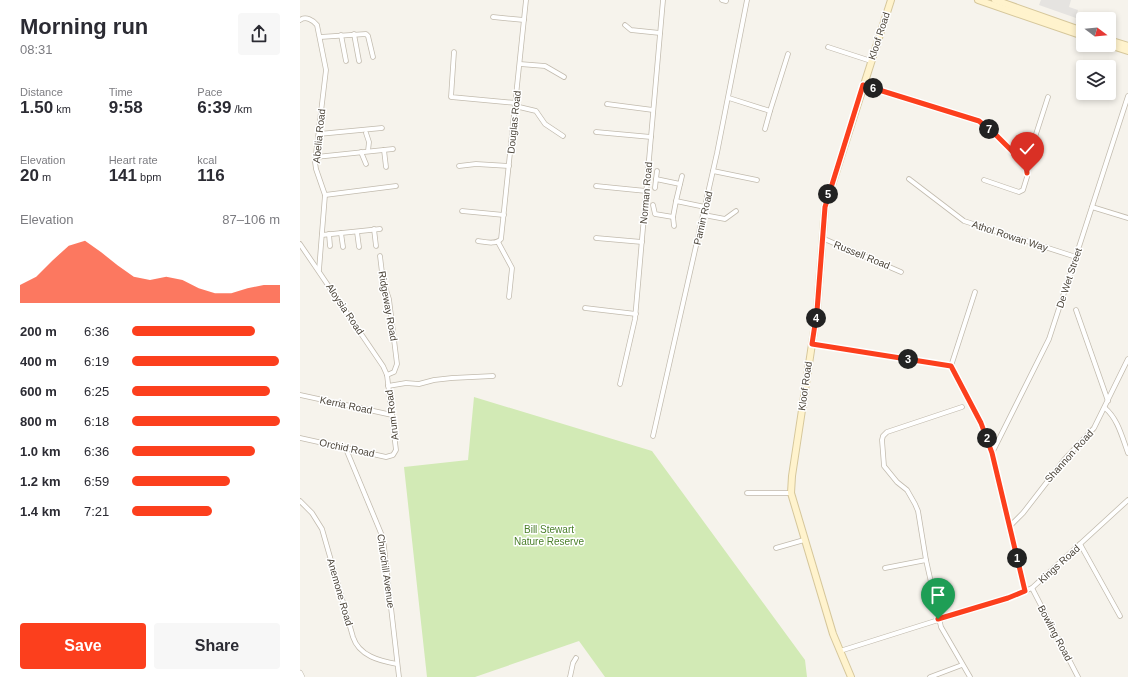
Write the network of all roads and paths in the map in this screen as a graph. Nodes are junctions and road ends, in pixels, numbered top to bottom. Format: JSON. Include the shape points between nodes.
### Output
{"nodes":[{"id":1,"x":526,"y":0,"type":"edge"},
{"id":2,"x":662,"y":0,"type":"edge"},
{"id":3,"x":747,"y":0,"type":"edge"},
{"id":4,"x":891,"y":0,"type":"edge"},
{"id":5,"x":978,"y":0,"type":"edge"},
{"id":6,"x":995,"y":0,"type":"edge"},
{"id":7,"x":1005,"y":6,"type":"junction"},
{"id":8,"x":493,"y":17,"type":"dead end"},
{"id":9,"x":300,"y":20,"type":"edge"},
{"id":10,"x":524,"y":20,"type":"junction"},
{"id":11,"x":625,"y":25,"type":"dead end"},
{"id":12,"x":1058,"y":25,"type":"junction"},
{"id":13,"x":1076,"y":29,"type":"edge"},
{"id":14,"x":660,"y":33,"type":"junction"},
{"id":15,"x":1076,"y":33,"type":"edge"},
{"id":16,"x":354,"y":34,"type":"junction"},
{"id":17,"x":341,"y":35,"type":"junction"},
{"id":18,"x":320,"y":37,"type":"junction"},
{"id":19,"x":1116,"y":42,"type":"edge"},
{"id":20,"x":1128,"y":46,"type":"edge"},
{"id":21,"x":828,"y":47,"type":"dead end"},
{"id":22,"x":1116,"y":47,"type":"edge"},
{"id":23,"x":1128,"y":51,"type":"edge"},
{"id":24,"x":454,"y":52,"type":"dead end"},
{"id":25,"x":788,"y":54,"type":"dead end"},
{"id":26,"x":373,"y":57,"type":"dead end"},
{"id":27,"x":346,"y":61,"type":"dead end"},
{"id":28,"x":359,"y":61,"type":"dead end"},
{"id":29,"x":871,"y":61,"type":"junction"},
{"id":30,"x":520,"y":64,"type":"junction"},
{"id":31,"x":564,"y":77,"type":"dead end"},
{"id":32,"x":863,"y":85,"type":"junction"},
{"id":33,"x":1128,"y":96,"type":"edge"},
{"id":34,"x":1048,"y":97,"type":"dead end"},
{"id":35,"x":729,"y":98,"type":"junction"},
{"id":36,"x":607,"y":104,"type":"dead end"},
{"id":37,"x":515,"y":105,"type":"junction"},
{"id":38,"x":653,"y":110,"type":"junction"},
{"id":39,"x":770,"y":111,"type":"junction"},
{"id":40,"x":382,"y":128,"type":"dead end"},
{"id":41,"x":765,"y":129,"type":"dead end"},
{"id":42,"x":596,"y":132,"type":"dead end"},
{"id":43,"x":366,"y":133,"type":"dead end"},
{"id":44,"x":319,"y":134,"type":"junction"},
{"id":45,"x":563,"y":136,"type":"dead end"},
{"id":46,"x":651,"y":137,"type":"junction"},
{"id":47,"x":393,"y":149,"type":"dead end"},
{"id":48,"x":384,"y":150,"type":"junction"},
{"id":49,"x":368,"y":151,"type":"junction"},
{"id":50,"x":361,"y":152,"type":"junction"},
{"id":51,"x":316,"y":157,"type":"junction"},
{"id":52,"x":366,"y":164,"type":"dead end"},
{"id":53,"x":1026,"y":165,"type":"junction"},
{"id":54,"x":459,"y":166,"type":"dead end"},
{"id":55,"x":509,"y":166,"type":"junction"},
{"id":56,"x":386,"y":167,"type":"dead end"},
{"id":57,"x":657,"y":171,"type":"dead end"},
{"id":58,"x":713,"y":171,"type":"junction"},
{"id":59,"x":682,"y":176,"type":"dead end"},
{"id":60,"x":656,"y":179,"type":"junction"},
{"id":61,"x":909,"y":179,"type":"dead end"},
{"id":62,"x":757,"y":180,"type":"dead end"},
{"id":63,"x":984,"y":180,"type":"dead end"},
{"id":64,"x":680,"y":184,"type":"junction"},
{"id":65,"x":396,"y":186,"type":"dead end"},
{"id":66,"x":596,"y":186,"type":"dead end"},
{"id":67,"x":655,"y":188,"type":"dead end"},
{"id":68,"x":646,"y":191,"type":"junction"},
{"id":69,"x":325,"y":195,"type":"junction"},
{"id":70,"x":676,"y":201,"type":"junction"},
{"id":71,"x":653,"y":206,"type":"dead end"},
{"id":72,"x":705,"y":207,"type":"junction"},
{"id":73,"x":1092,"y":207,"type":"junction"},
{"id":74,"x":462,"y":211,"type":"dead end"},
{"id":75,"x":736,"y":211,"type":"dead end"},
{"id":76,"x":504,"y":215,"type":"junction"},
{"id":77,"x":704,"y":215,"type":"junction"},
{"id":78,"x":673,"y":217,"type":"junction"},
{"id":79,"x":1128,"y":218,"type":"edge"},
{"id":80,"x":674,"y":226,"type":"dead end"},
{"id":81,"x":380,"y":229,"type":"dead end"},
{"id":82,"x":374,"y":230,"type":"junction"},
{"id":83,"x":357,"y":232,"type":"junction"},
{"id":84,"x":341,"y":233,"type":"junction"},
{"id":85,"x":329,"y":234,"type":"junction"},
{"id":86,"x":322,"y":235,"type":"junction"},
{"id":87,"x":596,"y":238,"type":"dead end"},
{"id":88,"x":822,"y":238,"type":"junction"},
{"id":89,"x":478,"y":241,"type":"dead end"},
{"id":90,"x":498,"y":242,"type":"junction"},
{"id":91,"x":642,"y":242,"type":"junction"},
{"id":92,"x":300,"y":244,"type":"edge"},
{"id":93,"x":330,"y":246,"type":"dead end"},
{"id":94,"x":376,"y":246,"type":"dead end"},
{"id":95,"x":343,"y":247,"type":"dead end"},
{"id":96,"x":359,"y":247,"type":"dead end"},
{"id":97,"x":380,"y":256,"type":"dead end"},
{"id":98,"x":1076,"y":257,"type":"junction"},
{"id":99,"x":319,"y":270,"type":"junction"},
{"id":100,"x":901,"y":272,"type":"dead end"},
{"id":101,"x":975,"y":292,"type":"dead end"},
{"id":102,"x":509,"y":297,"type":"dead end"},
{"id":103,"x":585,"y":308,"type":"dead end"},
{"id":104,"x":1076,"y":310,"type":"dead end"},
{"id":105,"x":636,"y":314,"type":"junction"},
{"id":106,"x":812,"y":344,"type":"junction"},
{"id":107,"x":1128,"y":359,"type":"edge"},
{"id":108,"x":951,"y":366,"type":"junction"},
{"id":109,"x":387,"y":376,"type":"junction"},
{"id":110,"x":493,"y":376,"type":"dead end"},
{"id":111,"x":620,"y":384,"type":"dead end"},
{"id":112,"x":388,"y":386,"type":"junction"},
{"id":113,"x":300,"y":394,"type":"edge"},
{"id":114,"x":1108,"y":402,"type":"junction"},
{"id":115,"x":962,"y":407,"type":"dead end"},
{"id":116,"x":1105,"y":408,"type":"junction"},
{"id":117,"x":392,"y":415,"type":"junction"},
{"id":118,"x":653,"y":436,"type":"dead end"},
{"id":119,"x":300,"y":438,"type":"edge"},
{"id":120,"x":346,"y":448,"type":"junction"},
{"id":121,"x":992,"y":453,"type":"junction"},
{"id":122,"x":1128,"y":453,"type":"edge"},
{"id":123,"x":393,"y":455,"type":"joint"},
{"id":124,"x":747,"y":493,"type":"dead end"},
{"id":125,"x":791,"y":493,"type":"junction"},
{"id":126,"x":1128,"y":500,"type":"edge"},
{"id":127,"x":300,"y":501,"type":"edge"},
{"id":128,"x":1010,"y":526,"type":"junction"},
{"id":129,"x":804,"y":540,"type":"junction"},
{"id":130,"x":1080,"y":544,"type":"junction"},
{"id":131,"x":776,"y":548,"type":"dead end"},
{"id":132,"x":926,"y":560,"type":"junction"},
{"id":133,"x":885,"y":568,"type":"dead end"},
{"id":134,"x":1032,"y":588,"type":"junction"},
{"id":135,"x":1025,"y":591,"type":"junction"},
{"id":136,"x":1120,"y":616,"type":"dead end"},
{"id":137,"x":938,"y":619,"type":"junction"},
{"id":138,"x":840,"y":651,"type":"junction"},
{"id":139,"x":576,"y":658,"type":"dead end"},
{"id":140,"x":397,"y":664,"type":"junction"},
{"id":141,"x":962,"y":665,"type":"junction"},
{"id":142,"x":300,"y":673,"type":"edge"},
{"id":143,"x":302,"y":677,"type":"edge"},
{"id":144,"x":399,"y":677,"type":"edge"},
{"id":145,"x":570,"y":677,"type":"edge"},
{"id":146,"x":851,"y":677,"type":"edge"},
{"id":147,"x":930,"y":677,"type":"edge"},
{"id":148,"x":970,"y":677,"type":"edge"},
{"id":149,"x":1078,"y":677,"type":"edge"}],
"edges":[{"from":1,"to":10,"type":"street","name":"Douglas Road"},
{"from":2,"to":14,"type":"street","name":"Norman Road"},
{"from":3,"to":35,"type":"street","name":"Pamin Road"},
{"from":4,"to":29,"type":"main road","name":"Kloof Road"},
{"from":5,"to":7,"type":"main road"},
{"from":6,"to":7,"type":"main road"},
{"from":7,"to":12,"type":"main road"},
{"from":8,"to":10,"type":"street"},
{"from":9,"to":18,"type":"street","name":"Abelia Road","via":[[310,19],[317,25]]},
{"from":10,"to":30,"type":"street","name":"Douglas Road"},
{"from":11,"to":14,"type":"street","via":[[631,30]]},
{"from":12,"to":13,"type":"main road"},
{"from":12,"to":15,"type":"main road"},
{"from":14,"to":38,"type":"street","name":"Norman Road"},
{"from":16,"to":17,"type":"street"},
{"from":16,"to":26,"type":"street","via":[[367,34]]},
{"from":16,"to":28,"type":"street"},
{"from":17,"to":18,"type":"street"},
{"from":17,"to":27,"type":"street"},
{"from":18,"to":44,"type":"street","name":"Abelia Road","via":[[326,77]]},
{"from":19,"to":20,"type":"main road"},
{"from":21,"to":29,"type":"street"},
{"from":22,"to":23,"type":"main road"},
{"from":24,"to":37,"type":"street","via":[[451,97]]},
{"from":25,"to":39,"type":"street"},
{"from":29,"to":32,"type":"main road","name":"Kloof Road"},
{"from":30,"to":31,"type":"street","via":[[545,66]]},
{"from":30,"to":37,"type":"street","name":"Douglas Road"},
{"from":32,"to":53,"type":"street","via":[[979,121]]},
{"from":32,"to":88,"type":"main road","name":"Kloof Road","via":[[828,196]]},
{"from":33,"to":73,"type":"street","name":"De Wet Street"},
{"from":34,"to":53,"type":"street"},
{"from":35,"to":39,"type":"street"},
{"from":35,"to":58,"type":"street","name":"Pamin Road"},
{"from":36,"to":38,"type":"street"},
{"from":37,"to":45,"type":"street","via":[[536,111],[545,124]]},
{"from":37,"to":55,"type":"street","name":"Douglas Road"},
{"from":38,"to":46,"type":"street","name":"Norman Road"},
{"from":39,"to":41,"type":"street"},
{"from":40,"to":44,"type":"street"},
{"from":42,"to":46,"type":"street"},
{"from":43,"to":49,"type":"street"},
{"from":44,"to":51,"type":"street","name":"Abelia Road"},
{"from":46,"to":68,"type":"street","name":"Norman Road"},
{"from":47,"to":48,"type":"street"},
{"from":48,"to":49,"type":"street"},
{"from":48,"to":56,"type":"street"},
{"from":49,"to":50,"type":"street"},
{"from":50,"to":51,"type":"street"},
{"from":50,"to":52,"type":"street"},
{"from":51,"to":69,"type":"street","name":"Abelia Road","via":[[316,169]]},
{"from":53,"to":63,"type":"street","via":[[1026,181],[1021,191]]},
{"from":54,"to":55,"type":"street"},
{"from":55,"to":76,"type":"street","name":"Douglas Road"},
{"from":57,"to":60,"type":"street"},
{"from":58,"to":62,"type":"street"},
{"from":58,"to":72,"type":"street","name":"Pamin Road"},
{"from":59,"to":64,"type":"street"},
{"from":60,"to":64,"type":"street"},
{"from":60,"to":67,"type":"street"},
{"from":61,"to":98,"type":"street","name":"Athol Rowan Way","via":[[964,221]]},
{"from":64,"to":70,"type":"street"},
{"from":65,"to":69,"type":"street"},
{"from":66,"to":68,"type":"street"},
{"from":68,"to":91,"type":"street","name":"Norman Road"},
{"from":69,"to":86,"type":"street","name":"Abelia Road"},
{"from":70,"to":72,"type":"street"},
{"from":70,"to":78,"type":"street"},
{"from":71,"to":78,"type":"street","via":[[655,214]]},
{"from":72,"to":77,"type":"street","name":"Pamin Road"},
{"from":73,"to":79,"type":"street"},
{"from":73,"to":98,"type":"street","name":"De Wet Street"},
{"from":74,"to":76,"type":"street"},
{"from":75,"to":77,"type":"street","via":[[725,219]]},
{"from":76,"to":90,"type":"street","name":"Douglas Road","via":[[502,239]]},
{"from":77,"to":118,"type":"street","name":"Pamin Road"},
{"from":78,"to":80,"type":"street"},
{"from":81,"to":82,"type":"street"},
{"from":82,"to":83,"type":"street"},
{"from":82,"to":94,"type":"street"},
{"from":83,"to":84,"type":"street"},
{"from":83,"to":96,"type":"street"},
{"from":84,"to":85,"type":"street"},
{"from":84,"to":95,"type":"street"},
{"from":85,"to":86,"type":"street"},
{"from":85,"to":93,"type":"street"},
{"from":86,"to":99,"type":"street","name":"Abelia Road"},
{"from":87,"to":91,"type":"street"},
{"from":88,"to":100,"type":"street","name":"Russell Road"},
{"from":88,"to":106,"type":"main road","name":"Kloof Road"},
{"from":89,"to":90,"type":"street"},
{"from":90,"to":102,"type":"street","via":[[512,268]]},
{"from":91,"to":105,"type":"street","name":"Norman Road"},
{"from":92,"to":99,"type":"street","name":"Aloysia Road"},
{"from":97,"to":109,"type":"street","name":"Ridgeway Road","via":[[383,281],[389,299],[397,364],[394,372]]},
{"from":98,"to":121,"type":"street","name":"De Wet Street","via":[[1049,339]]},
{"from":99,"to":109,"type":"street","name":"Aloysia Road","via":[[384,366]]},
{"from":101,"to":108,"type":"street"},
{"from":103,"to":105,"type":"street"},
{"from":104,"to":114,"type":"street"},
{"from":105,"to":111,"type":"street","name":"Norman Road"},
{"from":106,"to":108,"type":"street"},
{"from":106,"to":125,"type":"main road","name":"Kloof Road"},
{"from":107,"to":114,"type":"street","name":"Shannon Road"},
{"from":108,"to":121,"type":"street","via":[[981,423]]},
{"from":109,"to":112,"type":"street","name":"Arum Road"},
{"from":110,"to":112,"type":"street"},
{"from":112,"to":117,"type":"street","name":"Arum Road"},
{"from":113,"to":117,"type":"street","name":"Kerria Road"},
{"from":114,"to":116,"type":"street","name":"Shannon Road"},
{"from":115,"to":132,"type":"street","via":[[887,432],[882,440],[884,466],[907,490],[918,511]]},
{"from":116,"to":122,"type":"street","via":[[1116,420]]},
{"from":116,"to":128,"type":"street","name":"Shannon Road","via":[[1094,428]]},
{"from":117,"to":123,"type":"street","name":"Arum Road","via":[[396,448]]},
{"from":119,"to":120,"type":"street","name":"Orchid Road"},
{"from":120,"to":123,"type":"street","name":"Orchid Road","via":[[386,457]]},
{"from":120,"to":140,"type":"street","name":"Churchill Avenue","via":[[383,538]]},
{"from":121,"to":128,"type":"street"},
{"from":124,"to":125,"type":"street"},
{"from":125,"to":129,"type":"main road","name":"Kloof Road"},
{"from":126,"to":130,"type":"street","name":"Kings Road"},
{"from":127,"to":140,"type":"street","name":"Anemone Road","via":[[312,513],[322,529],[357,647],[367,655]]},
{"from":128,"to":135,"type":"street"},
{"from":129,"to":131,"type":"street"},
{"from":129,"to":138,"type":"main road","name":"Kloof Road"},
{"from":130,"to":134,"type":"street","name":"Kings Road"},
{"from":130,"to":136,"type":"street"},
{"from":132,"to":133,"type":"street"},
{"from":132,"to":137,"type":"street"},
{"from":134,"to":135,"type":"street","name":"Kings Road"},
{"from":134,"to":149,"type":"street","name":"Bowling Road"},
{"from":135,"to":137,"type":"street","name":"Kings Road"},
{"from":137,"to":138,"type":"street","name":"Kings Road"},
{"from":137,"to":141,"type":"street"},
{"from":138,"to":146,"type":"main road","name":"Kloof Road"},
{"from":139,"to":145,"type":"street"},
{"from":140,"to":144,"type":"street","name":"Churchill Avenue"},
{"from":141,"to":147,"type":"street"},
{"from":141,"to":148,"type":"street"},
{"from":142,"to":143,"type":"street"}]}
